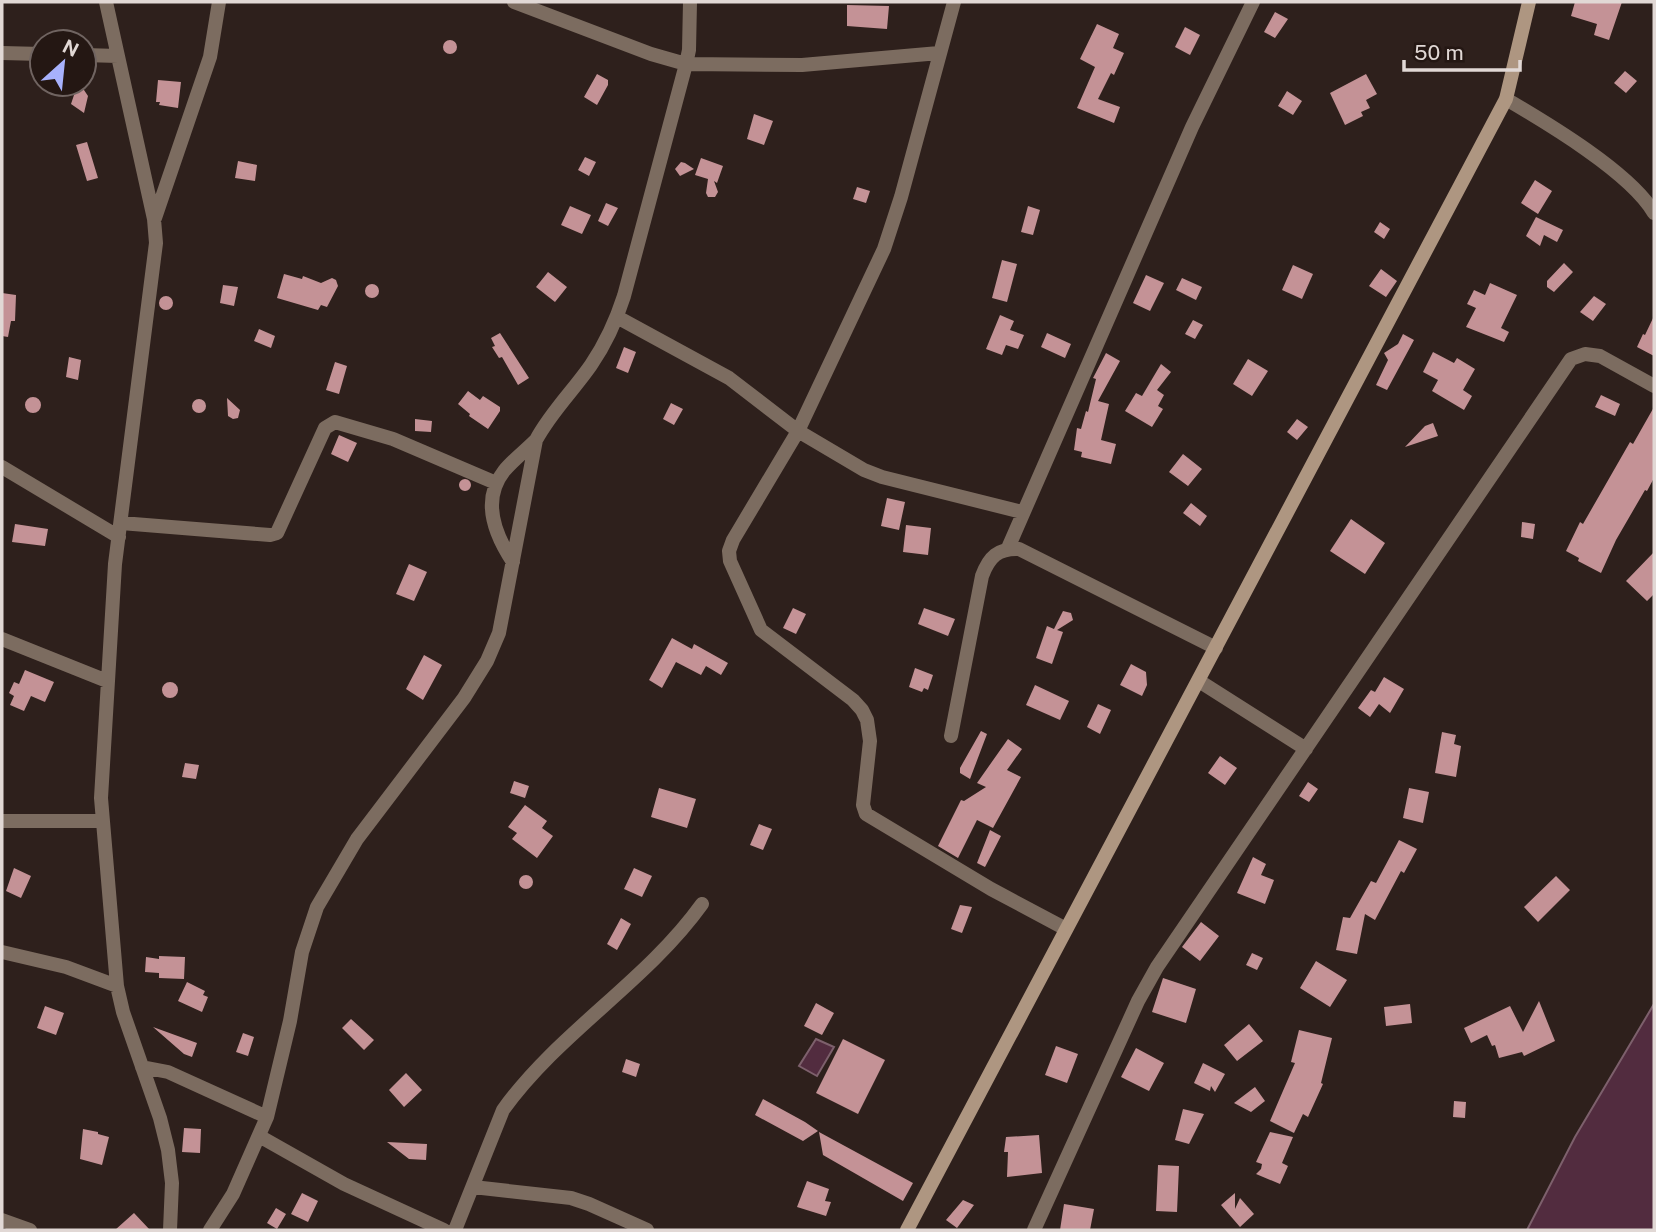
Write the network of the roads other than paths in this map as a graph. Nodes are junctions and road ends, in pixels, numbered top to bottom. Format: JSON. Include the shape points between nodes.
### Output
{"nodes":[{"id":1,"x":106,"y":2,"type":"edge"},
{"id":2,"x":219,"y":2,"type":"edge"},
{"id":3,"x":514,"y":2,"type":"edge"},
{"id":4,"x":690,"y":2,"type":"edge"},
{"id":5,"x":954,"y":2,"type":"edge"},
{"id":6,"x":1253,"y":2,"type":"edge"},
{"id":7,"x":1529,"y":2,"type":"edge"},
{"id":8,"x":2,"y":53,"type":"edge"},
{"id":9,"x":939,"y":53,"type":"junction"},
{"id":10,"x":28,"y":54,"type":"edge"},
{"id":11,"x":98,"y":55,"type":"edge"},
{"id":12,"x":118,"y":56,"type":"junction"},
{"id":13,"x":686,"y":64,"type":"junction"},
{"id":14,"x":1506,"y":99,"type":"junction"},
{"id":15,"x":1654,"y":213,"type":"edge"},
{"id":16,"x":155,"y":219,"type":"junction"},
{"id":17,"x":617,"y":317,"type":"junction"},
{"id":18,"x":1654,"y":386,"type":"edge"},
{"id":19,"x":798,"y":431,"type":"junction"},
{"id":20,"x":536,"y":440,"type":"junction"},
{"id":21,"x":2,"y":467,"type":"edge"},
{"id":22,"x":496,"y":483,"type":"junction"},
{"id":23,"x":1022,"y":512,"type":"junction"},
{"id":24,"x":120,"y":530,"type":"junction"},
{"id":25,"x":1008,"y":548,"type":"junction"},
{"id":26,"x":513,"y":562,"type":"junction"},
{"id":27,"x":2,"y":639,"type":"edge"},
{"id":28,"x":1216,"y":648,"type":"junction"},
{"id":29,"x":107,"y":681,"type":"junction"},
{"id":30,"x":1199,"y":681,"type":"junction"},
{"id":31,"x":951,"y":736,"type":"dead end"},
{"id":32,"x":1306,"y":749,"type":"junction"},
{"id":33,"x":2,"y":821,"type":"edge"},
{"id":34,"x":102,"y":821,"type":"junction"},
{"id":35,"x":702,"y":904,"type":"dead end"},
{"id":36,"x":1066,"y":929,"type":"junction"},
{"id":37,"x":2,"y":952,"type":"edge"},
{"id":38,"x":117,"y":986,"type":"junction"},
{"id":39,"x":142,"y":1067,"type":"junction"},
{"id":40,"x":267,"y":1117,"type":"junction"},
{"id":41,"x":259,"y":1136,"type":"junction"},
{"id":42,"x":473,"y":1187,"type":"junction"},
{"id":43,"x":2,"y":1220,"type":"edge"},
{"id":44,"x":30,"y":1230,"type":"edge"},
{"id":45,"x":170,"y":1230,"type":"edge"},
{"id":46,"x":210,"y":1230,"type":"edge"},
{"id":47,"x":444,"y":1230,"type":"edge"},
{"id":48,"x":455,"y":1230,"type":"edge"},
{"id":49,"x":647,"y":1230,"type":"edge"},
{"id":50,"x":907,"y":1230,"type":"edge"},
{"id":51,"x":1034,"y":1230,"type":"edge"}],
"edges":[{"from":1,"to":12,"type":"street"},
{"from":2,"to":16,"type":"street","via":[[210,57]]},
{"from":3,"to":13,"type":"street"},
{"from":4,"to":13,"type":"street"},
{"from":5,"to":9,"type":"street"},
{"from":6,"to":23,"type":"street","via":[[1192,127]]},
{"from":7,"to":14,"type":"main road"},
{"from":8,"to":10,"type":"street"},
{"from":9,"to":13,"type":"street","via":[[802,65]]},
{"from":9,"to":19,"type":"street","via":[[884,249]]},
{"from":11,"to":12,"type":"street"},
{"from":12,"to":16,"type":"street"},
{"from":13,"to":17,"type":"street"},
{"from":14,"to":15,"type":"street","via":[[1620,177]]},
{"from":14,"to":28,"type":"main road"},
{"from":16,"to":24,"type":"street","via":[[156,243]]},
{"from":17,"to":19,"type":"street","via":[[729,378]]},
{"from":17,"to":20,"type":"street","via":[[596,358]]},
{"from":18,"to":32,"type":"street","via":[[1600,356],[1571,359]]},
{"from":19,"to":23,"type":"street","via":[[882,477]]},
{"from":19,"to":36,"type":"street","via":[[729,551],[761,630],[862,710],[870,741],[866,814]]},
{"from":20,"to":22,"type":"street"},
{"from":20,"to":26,"type":"street"},
{"from":21,"to":24,"type":"street"},
{"from":22,"to":24,"type":"street","via":[[393,439],[335,422],[325,428],[277,533]]},
{"from":22,"to":26,"type":"street","via":[[494,526]]},
{"from":23,"to":25,"type":"street"},
{"from":24,"to":29,"type":"street"},
{"from":25,"to":28,"type":"street","via":[[1019,549]]},
{"from":25,"to":31,"type":"street","via":[[995,554],[982,576]]},
{"from":26,"to":40,"type":"street","via":[[499,633],[487,661],[446,725],[356,839],[317,907],[302,952]]},
{"from":27,"to":29,"type":"street"},
{"from":28,"to":30,"type":"main road"},
{"from":29,"to":34,"type":"street"},
{"from":30,"to":32,"type":"street"},
{"from":30,"to":36,"type":"main road"},
{"from":32,"to":51,"type":"street","via":[[1138,1002]]},
{"from":33,"to":34,"type":"street"},
{"from":34,"to":38,"type":"street"},
{"from":35,"to":42,"type":"street","via":[[673,941],[514,1095],[503,1110]]},
{"from":36,"to":50,"type":"main road"},
{"from":37,"to":38,"type":"street","via":[[66,967]]},
{"from":38,"to":39,"type":"street"},
{"from":39,"to":40,"type":"street","via":[[168,1072]]},
{"from":39,"to":45,"type":"street","via":[[167,1150],[172,1182]]},
{"from":40,"to":41,"type":"street"},
{"from":41,"to":46,"type":"street","via":[[233,1194]]},
{"from":41,"to":47,"type":"street","via":[[344,1184]]},
{"from":42,"to":48,"type":"street"},
{"from":42,"to":49,"type":"street","via":[[571,1198]]},
{"from":43,"to":44,"type":"street"}]}
